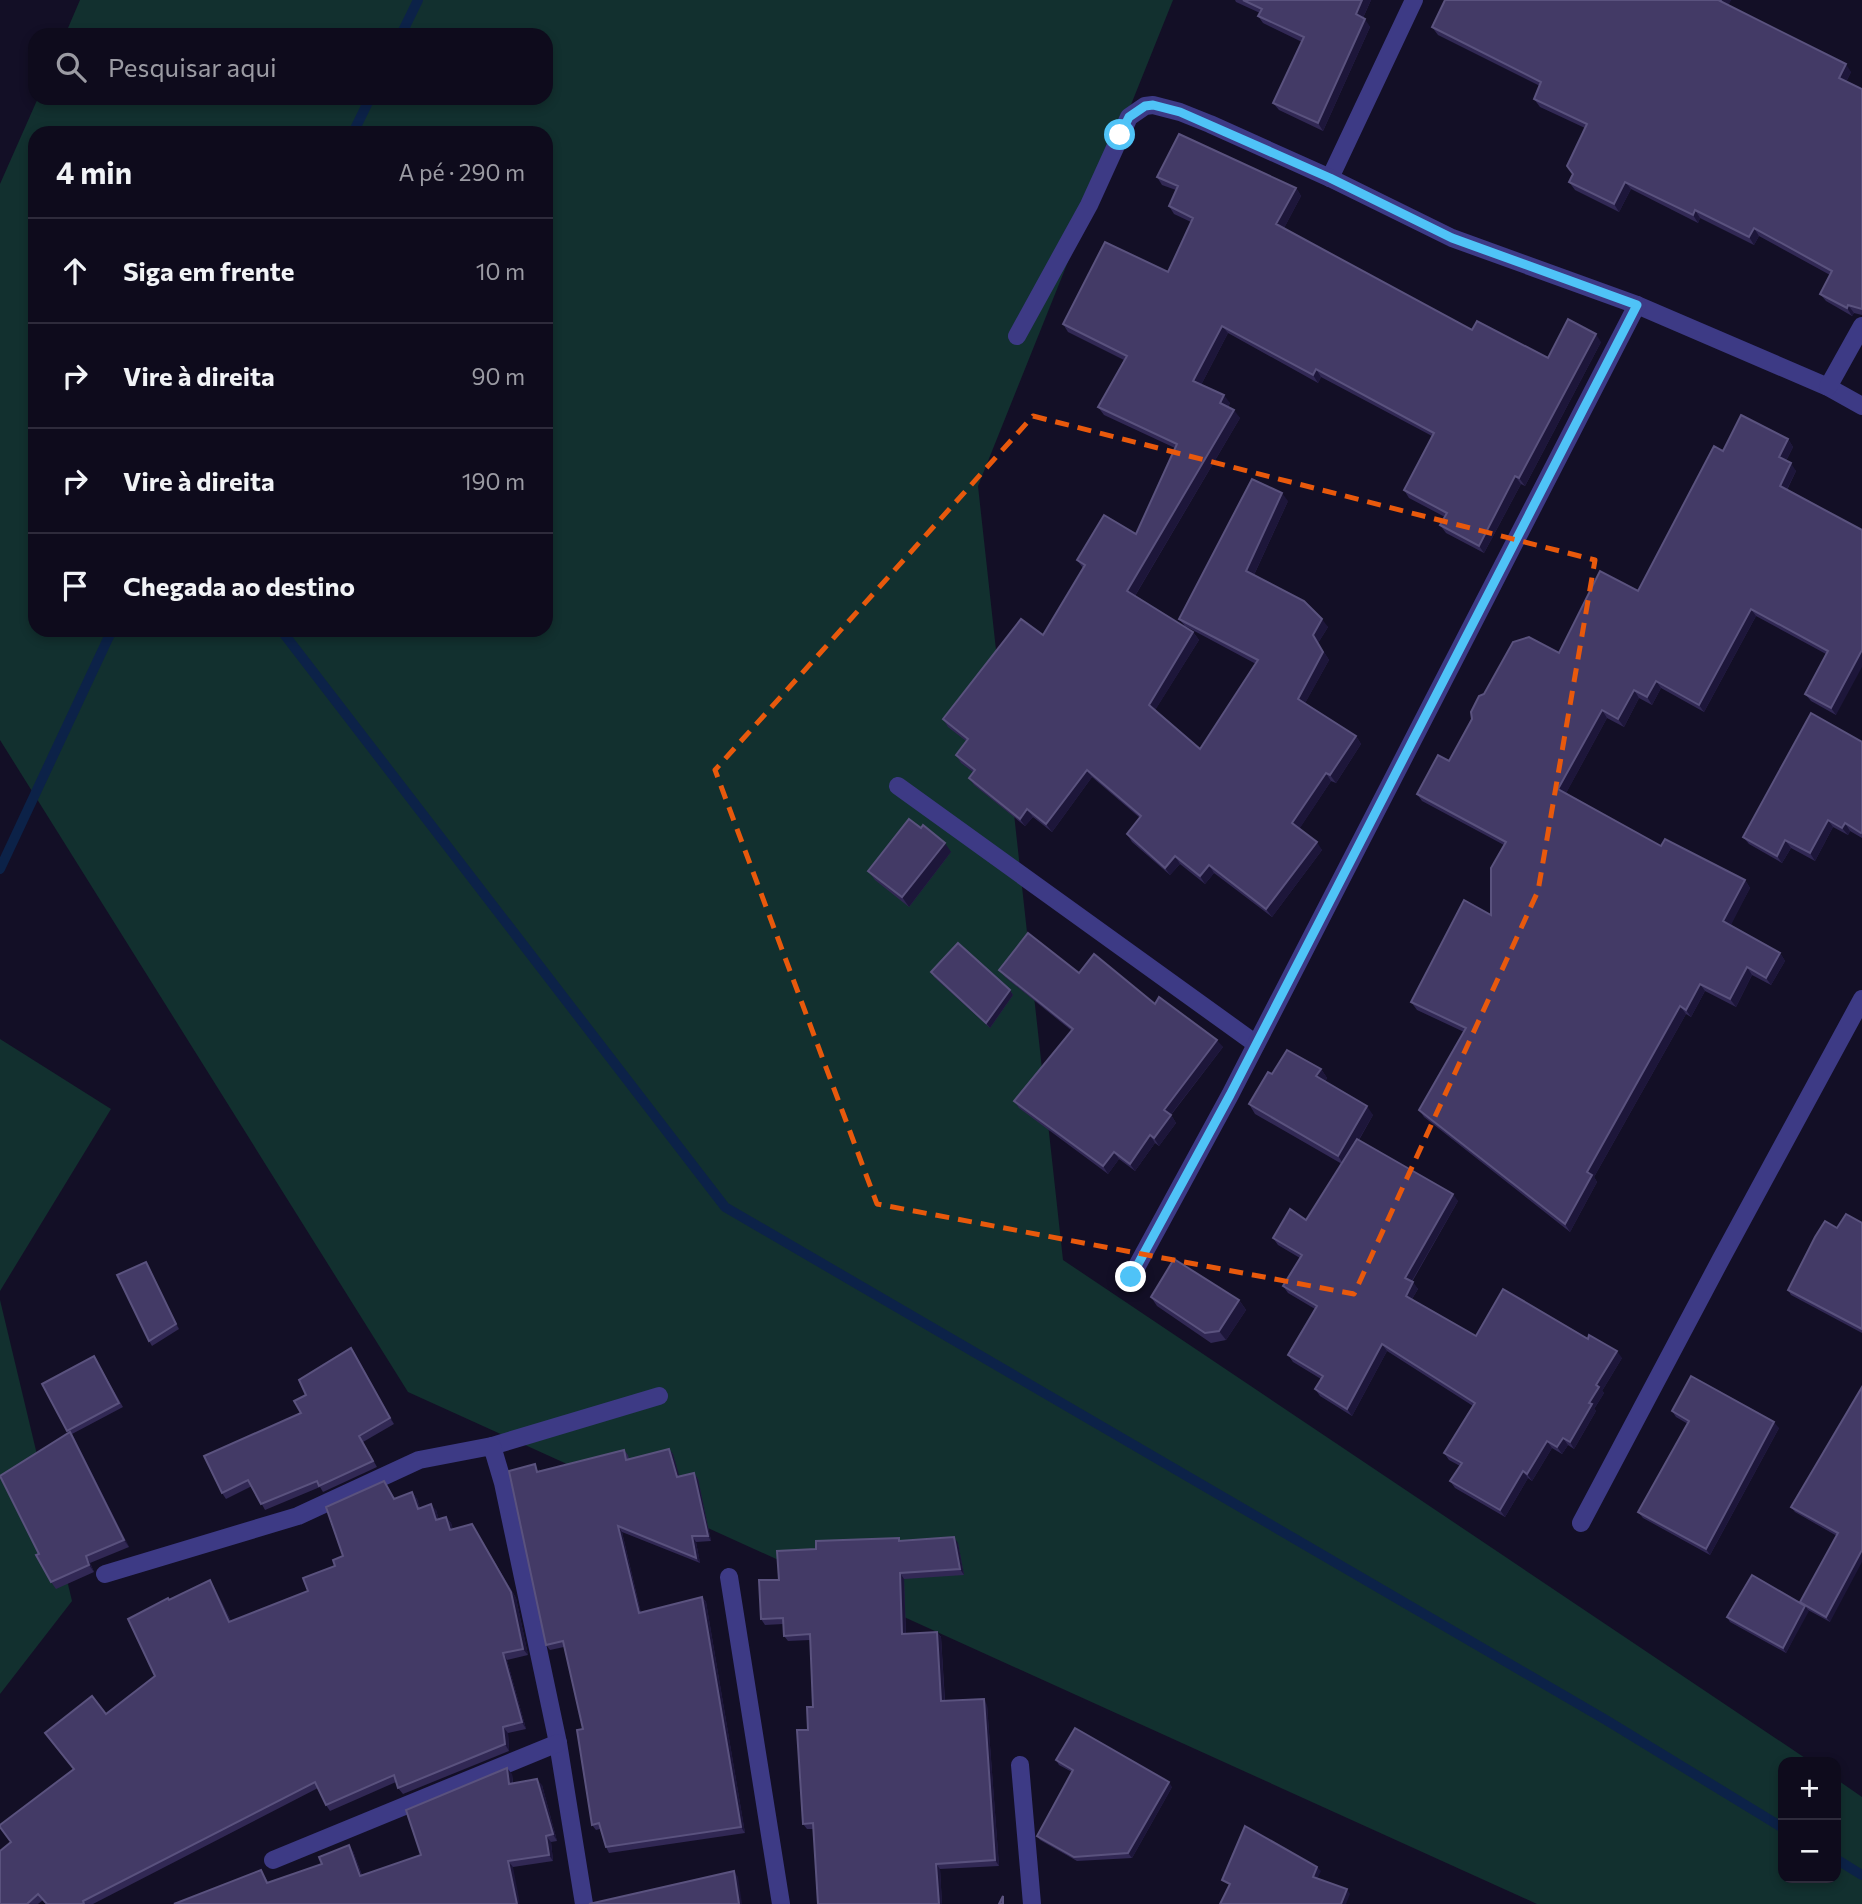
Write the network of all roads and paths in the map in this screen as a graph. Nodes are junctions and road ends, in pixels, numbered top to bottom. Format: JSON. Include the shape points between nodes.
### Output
{"nodes":[{"id":1,"x":1414,"y":0,"type":"edge"},
{"id":2,"x":1330,"y":178,"type":"junction"},
{"id":3,"x":1637,"y":305,"type":"junction"},
{"id":4,"x":1862,"y":326,"type":"edge"},
{"id":5,"x":1017,"y":336,"type":"dead end"},
{"id":6,"x":1828,"y":387,"type":"junction"},
{"id":7,"x":1862,"y":406,"type":"edge"},
{"id":8,"x":898,"y":786,"type":"dead end"},
{"id":9,"x":1862,"y":999,"type":"edge"},
{"id":10,"x":1256,"y":1044,"type":"junction"},
{"id":11,"x":1131,"y":1277,"type":"dead end"},
{"id":12,"x":659,"y":1396,"type":"dead end"},
{"id":13,"x":492,"y":1446,"type":"junction"},
{"id":14,"x":1581,"y":1523,"type":"dead end"},
{"id":15,"x":105,"y":1574,"type":"dead end"},
{"id":16,"x":729,"y":1577,"type":"dead end"},
{"id":17,"x":558,"y":1743,"type":"junction"},
{"id":18,"x":1020,"y":1765,"type":"dead end"},
{"id":19,"x":274,"y":1860,"type":"dead end"},
{"id":20,"x":584,"y":1904,"type":"edge"},
{"id":21,"x":781,"y":1904,"type":"edge"},
{"id":22,"x":1032,"y":1904,"type":"edge"}],
"edges":[{"from":1,"to":2,"type":"street"},
{"from":2,"to":3,"type":"street","via":[[1452,238]]},
{"from":2,"to":5,"type":"street","via":[[1190,116],[1145,106],[1129,117],[1089,205]]},
{"from":3,"to":6,"type":"street"},
{"from":3,"to":10,"type":"street"},
{"from":4,"to":6,"type":"street"},
{"from":6,"to":7,"type":"street"},
{"from":8,"to":10,"type":"street"},
{"from":9,"to":14,"type":"street"},
{"from":10,"to":11,"type":"street"},
{"from":12,"to":13,"type":"street"},
{"from":13,"to":15,"type":"street","via":[[419,1460],[298,1516]]},
{"from":13,"to":17,"type":"street"},
{"from":16,"to":21,"type":"street"},
{"from":17,"to":19,"type":"street"},
{"from":17,"to":20,"type":"street"},
{"from":18,"to":22,"type":"street"}]}
